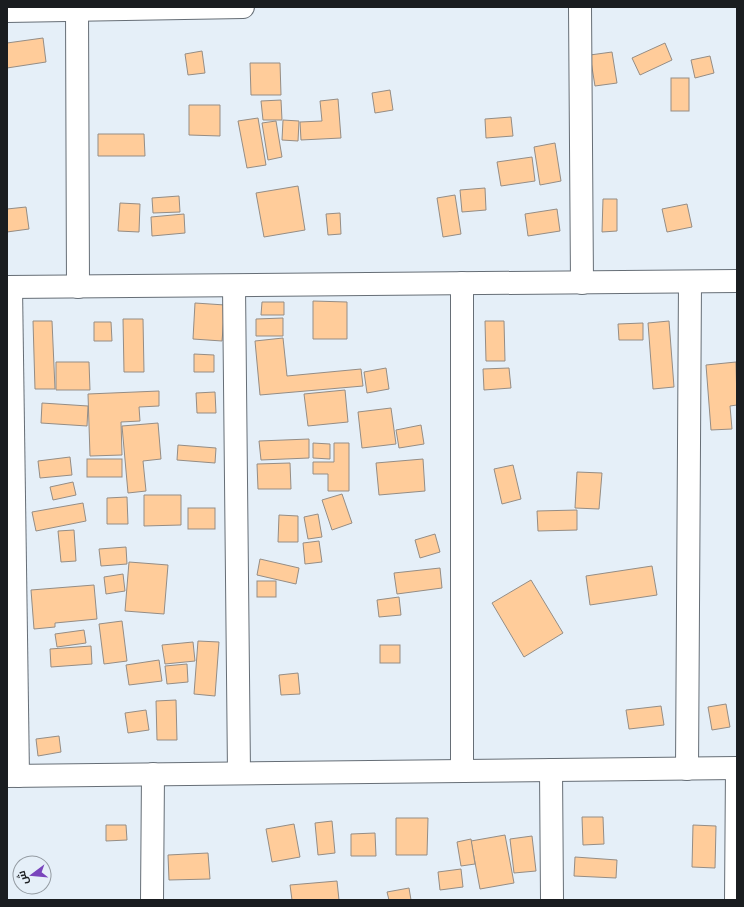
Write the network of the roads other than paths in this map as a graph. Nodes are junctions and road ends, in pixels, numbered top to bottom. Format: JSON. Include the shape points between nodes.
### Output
{"nodes":[{"id":1,"x":243,"y":7,"type":"edge"},
{"id":2,"x":580,"y":7,"type":"edge"},
{"id":3,"x":77,"y":8,"type":"edge"},
{"id":4,"x":7,"y":11,"type":"edge"},
{"id":5,"x":737,"y":281,"type":"edge"},
{"id":6,"x":690,"y":282,"type":"junction"},
{"id":7,"x":462,"y":283,"type":"junction"},
{"id":8,"x":582,"y":283,"type":"junction"},
{"id":9,"x":234,"y":286,"type":"junction"},
{"id":10,"x":9,"y":287,"type":"edge"},
{"id":11,"x":78,"y":287,"type":"junction"},
{"id":12,"x":737,"y":768,"type":"edge"},
{"id":13,"x":688,"y":769,"type":"junction"},
{"id":14,"x":551,"y":770,"type":"junction"},
{"id":15,"x":462,"y":771,"type":"junction"},
{"id":16,"x":239,"y":773,"type":"junction"},
{"id":17,"x":152,"y":774,"type":"junction"},
{"id":18,"x":13,"y":776,"type":"edge"},
{"id":19,"x":152,"y":900,"type":"edge"},
{"id":20,"x":552,"y":900,"type":"edge"},
{"id":21,"x":736,"y":900,"type":"edge"}],
"edges":[{"from":1,"to":3,"type":"street"},
{"from":2,"to":8,"type":"street"},
{"from":3,"to":4,"type":"street"},
{"from":3,"to":11,"type":"street"},
{"from":5,"to":6,"type":"street"},
{"from":6,"to":8,"type":"street"},
{"from":6,"to":13,"type":"street"},
{"from":7,"to":8,"type":"street"},
{"from":7,"to":9,"type":"street"},
{"from":7,"to":15,"type":"street"},
{"from":9,"to":11,"type":"street"},
{"from":9,"to":16,"type":"street"},
{"from":10,"to":11,"type":"street"},
{"from":10,"to":18,"type":"street"},
{"from":12,"to":13,"type":"street"},
{"from":12,"to":21,"type":"street"},
{"from":13,"to":14,"type":"street"},
{"from":14,"to":15,"type":"street"},
{"from":14,"to":20,"type":"street"},
{"from":15,"to":16,"type":"street"},
{"from":16,"to":17,"type":"street"},
{"from":17,"to":18,"type":"street"},
{"from":17,"to":19,"type":"street"}]}
